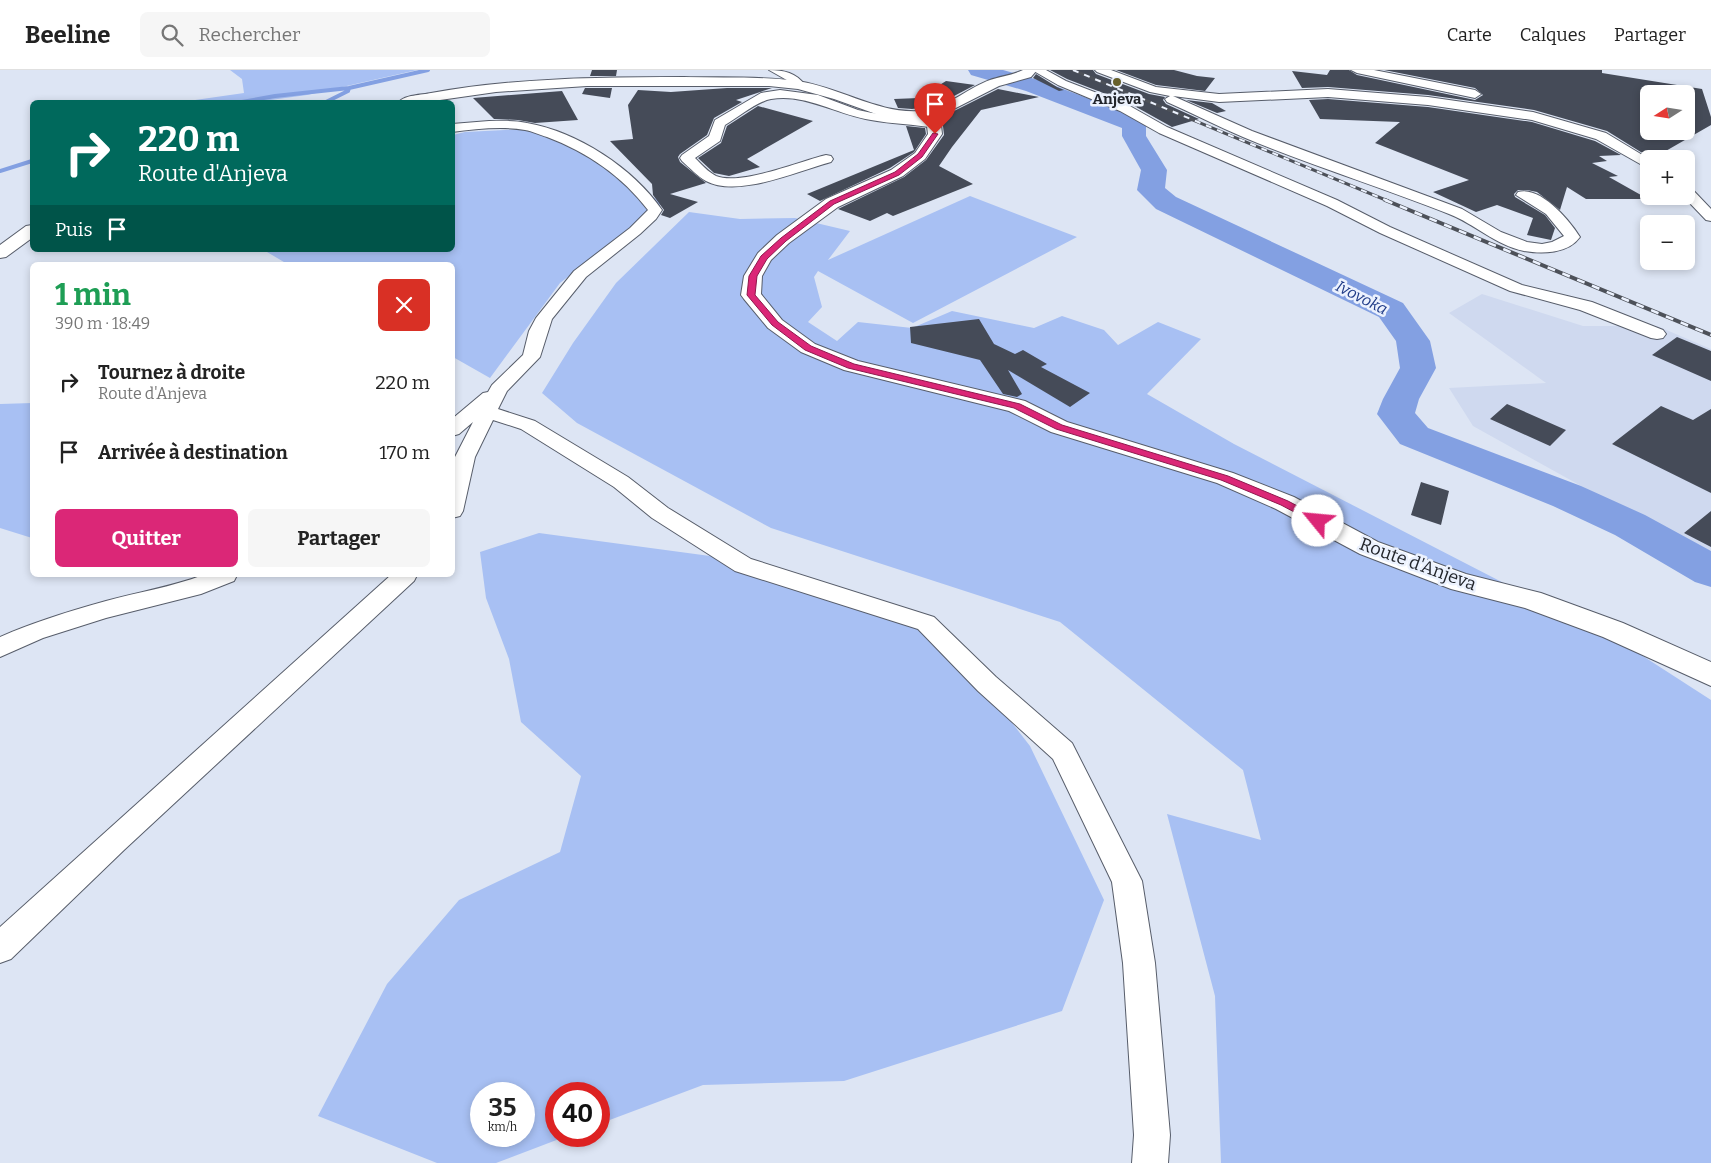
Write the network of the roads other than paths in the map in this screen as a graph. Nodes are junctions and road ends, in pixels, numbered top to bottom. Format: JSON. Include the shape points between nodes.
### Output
{"nodes":[{"id":1,"x":775,"y":70,"type":"edge"},
{"id":2,"x":1101,"y":70,"type":"edge"},
{"id":3,"x":1357,"y":70,"type":"edge"},
{"id":4,"x":1031,"y":71,"type":"edge"},
{"id":5,"x":799,"y":85,"type":"junction"},
{"id":6,"x":1154,"y":90,"type":"junction"},
{"id":7,"x":416,"y":100,"type":"edge"},
{"id":8,"x":934,"y":119,"type":"junction"},
{"id":9,"x":1574,"y":127,"type":"junction"},
{"id":10,"x":455,"y":128,"type":"edge"},
{"id":11,"x":826,"y":159,"type":"dead end"},
{"id":12,"x":1640,"y":160,"type":"edge"},
{"id":13,"x":1523,"y":195,"type":"dead end"},
{"id":14,"x":1695,"y":200,"type":"edge"},
{"id":15,"x":1711,"y":217,"type":"edge"},
{"id":16,"x":30,"y":231,"type":"edge"},
{"id":17,"x":0,"y":253,"type":"edge"},
{"id":18,"x":1657,"y":334,"type":"dead end"},
{"id":19,"x":499,"y":389,"type":"junction"},
{"id":20,"x":488,"y":412,"type":"junction"},
{"id":21,"x":455,"y":427,"type":"edge"},
{"id":22,"x":455,"y":499,"type":"edge"},
{"id":23,"x":221,"y":577,"type":"edge"},
{"id":24,"x":404,"y":577,"type":"edge"},
{"id":25,"x":0,"y":648,"type":"edge"},
{"id":26,"x":1711,"y":675,"type":"edge"},
{"id":27,"x":0,"y":948,"type":"edge"},
{"id":28,"x":1150,"y":1163,"type":"edge"}],
"edges":[{"from":1,"to":5,"type":"street","via":[[796,80]]},
{"from":2,"to":6,"type":"street"},
{"from":3,"to":9,"type":"street","via":[[1488,97],[1538,111]]},
{"from":4,"to":8,"type":"street","via":[[994,83]]},
{"from":4,"to":18,"type":"street","via":[[1124,108],[1163,130],[1516,288],[1586,306]]},
{"from":5,"to":7,"type":"street","via":[[580,81]]},
{"from":5,"to":8,"type":"street","via":[[876,110]]},
{"from":6,"to":9,"type":"street","via":[[1220,98],[1328,93],[1365,95],[1533,116]]},
{"from":6,"to":13,"type":"street","via":[[1247,134],[1457,212],[1496,235],[1524,246],[1542,249],[1557,246],[1572,237],[1563,220],[1547,206]]},
{"from":8,"to":11,"type":"street","via":[[872,117],[818,99],[791,94],[773,95],[719,123],[715,138],[688,158],[713,180],[727,182],[791,170]]},
{"from":8,"to":26,"type":"street","name":"Route d'Anjeva","via":[[935,134],[920,156],[897,173],[832,203],[783,239],[764,257],[753,276],[751,295],[775,324],[808,348],[851,366],[1017,406],[1059,427],[1225,478],[1285,503],[1369,548],[1460,582],[1531,600],[1613,630]]},
{"from":9,"to":12,"type":"street","via":[[1601,136]]},
{"from":10,"to":19,"type":"street","via":[[527,126],[571,141],[622,174],[655,210],[636,231],[580,274],[544,318],[531,357]]},
{"from":14,"to":15,"type":"street"},
{"from":16,"to":17,"type":"street"},
{"from":19,"to":20,"type":"street"},
{"from":19,"to":21,"type":"street"},
{"from":20,"to":22,"type":"street","via":[[465,457]]},
{"from":20,"to":28,"type":"street","via":[[528,425],[621,482],[660,513],[743,566],[926,623],[987,684],[1064,751],[1127,881],[1139,963],[1152,1135]]},
{"from":23,"to":25,"type":"street","via":[[193,588],[34,632]]},
{"from":24,"to":27,"type":"street"}]}
